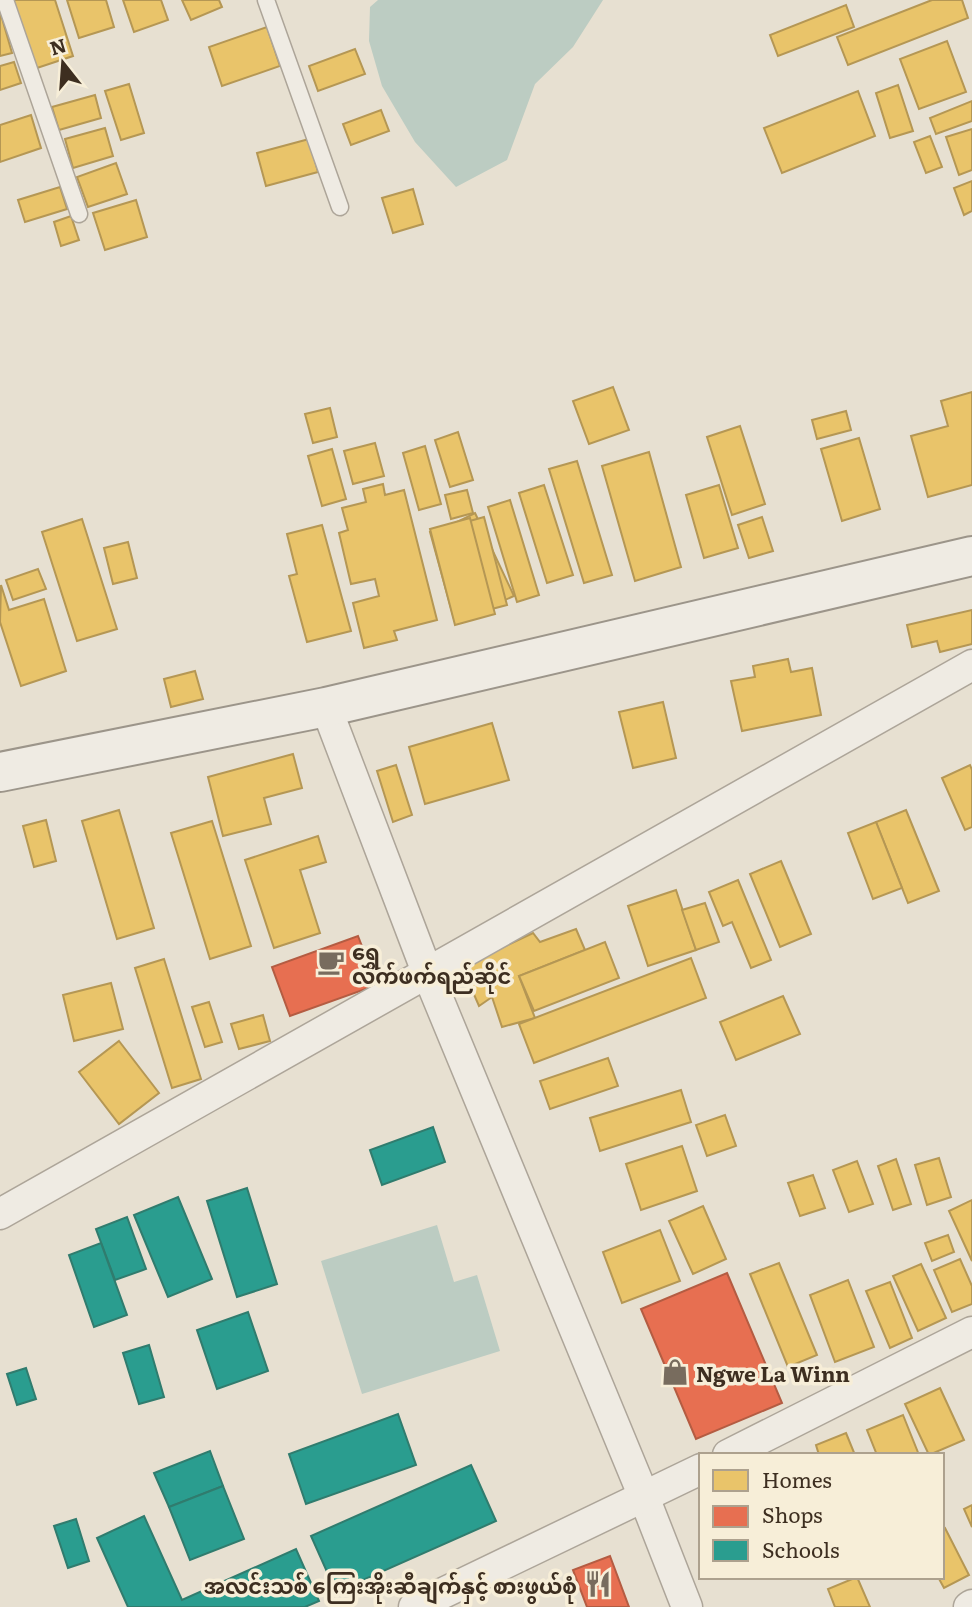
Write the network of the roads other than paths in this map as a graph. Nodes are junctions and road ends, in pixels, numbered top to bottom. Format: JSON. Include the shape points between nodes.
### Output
{"nodes":[{"id":1,"x":5,"y":0,"type":"edge"},
{"id":2,"x":266,"y":0,"type":"edge"},
{"id":3,"x":340,"y":207,"type":"dead end"},
{"id":4,"x":79,"y":214,"type":"dead end"},
{"id":5,"x":972,"y":556,"type":"edge"},
{"id":6,"x":972,"y":665,"type":"edge"},
{"id":7,"x":326,"y":707,"type":"junction"},
{"id":8,"x":0,"y":772,"type":"edge"},
{"id":9,"x":427,"y":972,"type":"junction"},
{"id":10,"x":0,"y":1214,"type":"edge"},
{"id":11,"x":972,"y":1332,"type":"edge"},
{"id":12,"x":732,"y":1453,"type":"edge"},
{"id":13,"x":699,"y":1470,"type":"edge"},
{"id":14,"x":644,"y":1497,"type":"junction"},
{"id":15,"x":414,"y":1607,"type":"edge"},
{"id":16,"x":687,"y":1607,"type":"edge"}],
"edges":[{"from":1,"to":4,"type":"lane"},
{"from":2,"to":3,"type":"lane"},
{"from":5,"to":7,"type":"main road"},
{"from":6,"to":9,"type":"street"},
{"from":7,"to":8,"type":"main road"},
{"from":7,"to":9,"type":"street"},
{"from":9,"to":10,"type":"street"},
{"from":9,"to":14,"type":"street"},
{"from":11,"to":12,"type":"street"},
{"from":13,"to":14,"type":"street"},
{"from":14,"to":15,"type":"street"},
{"from":14,"to":16,"type":"street"}]}
